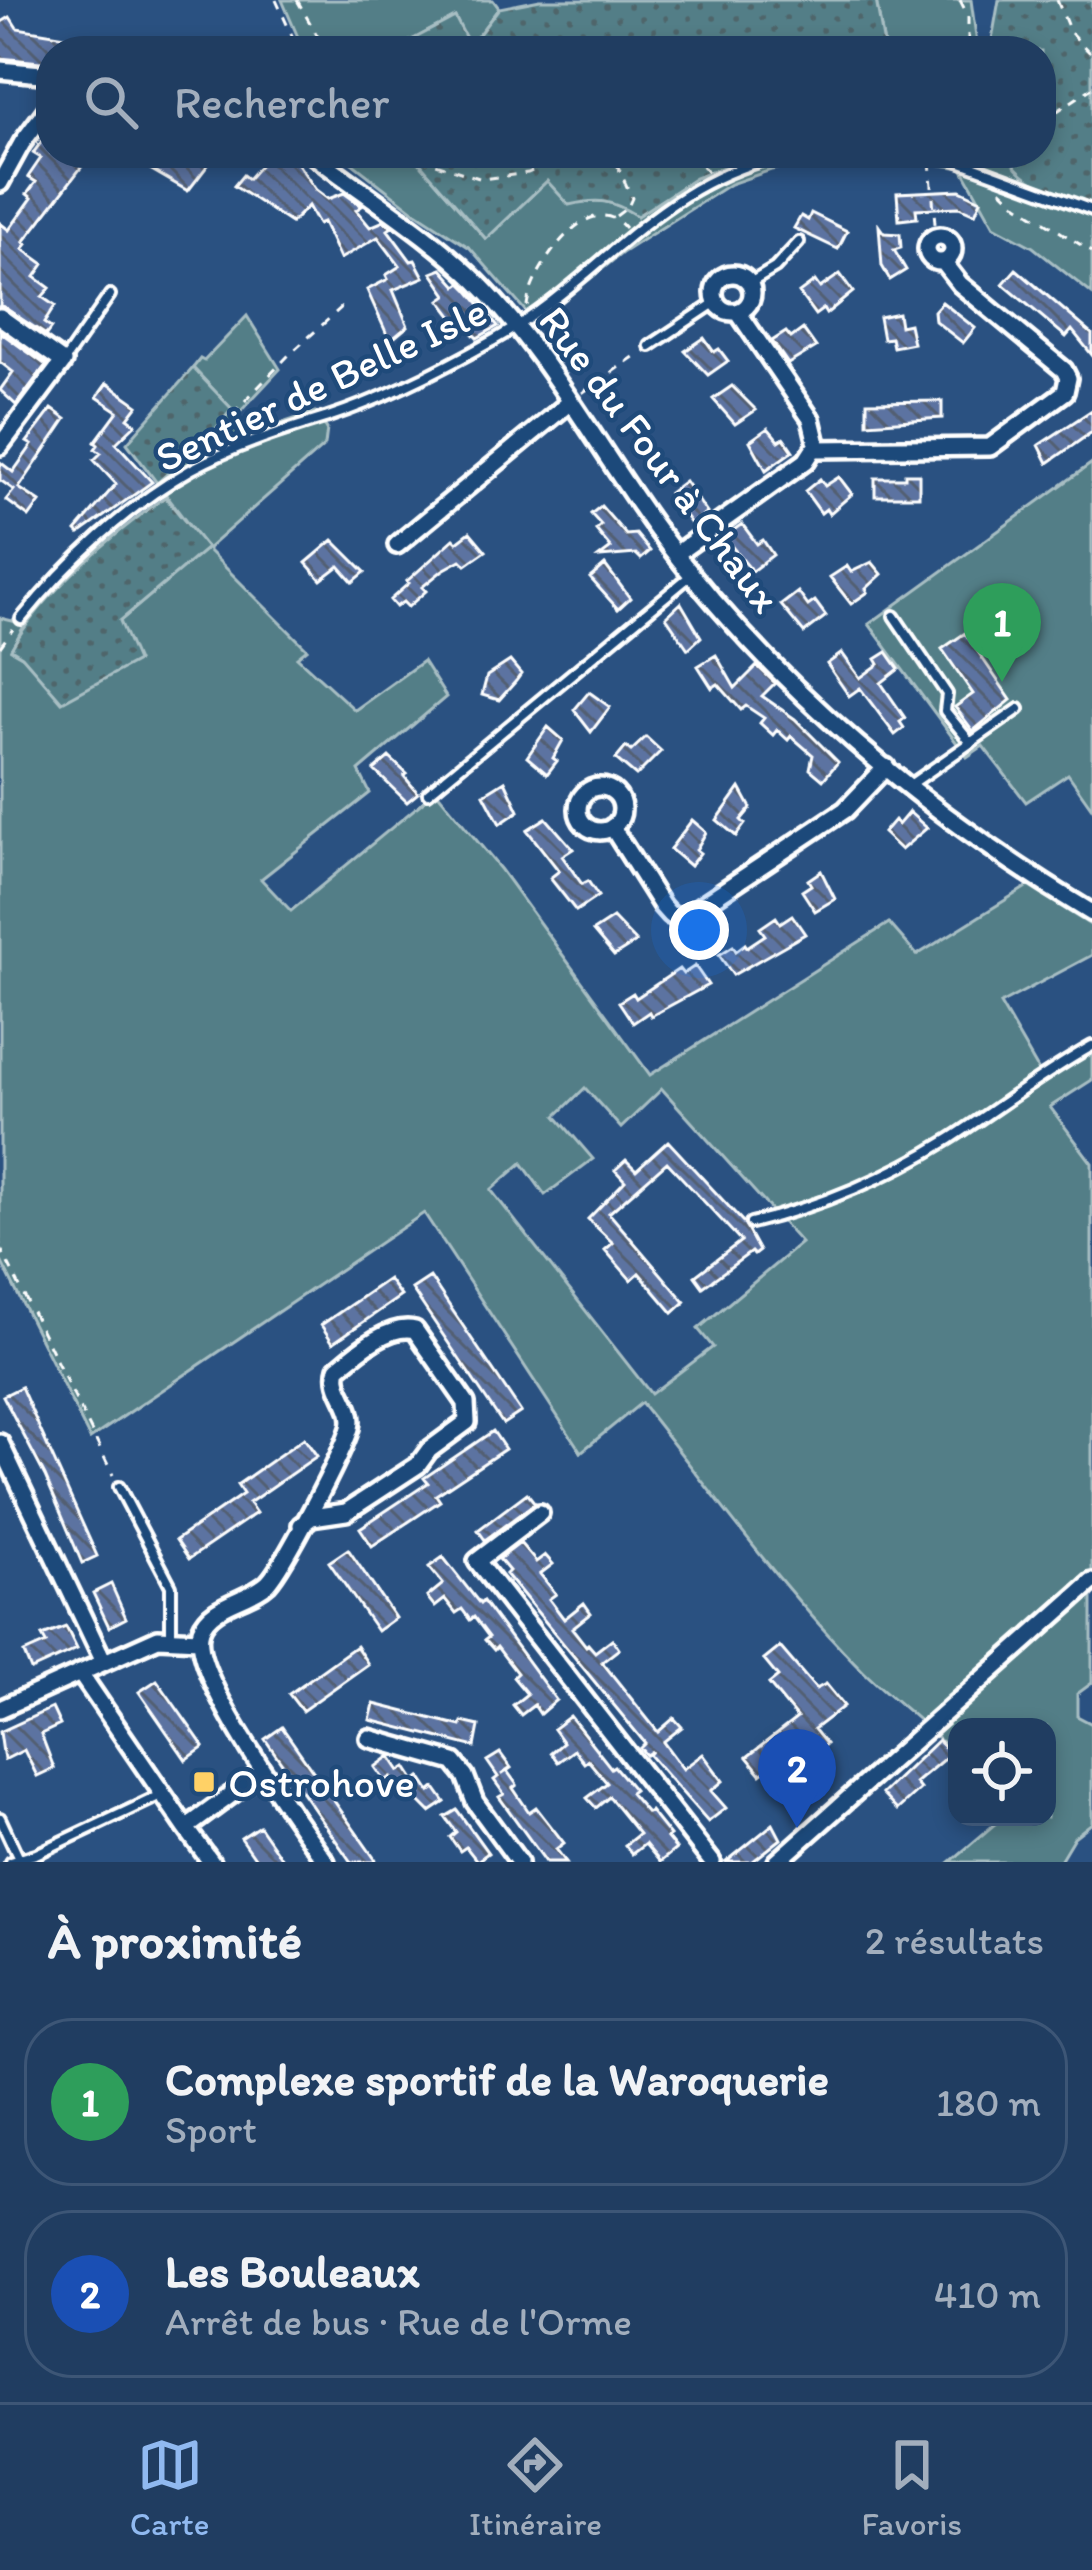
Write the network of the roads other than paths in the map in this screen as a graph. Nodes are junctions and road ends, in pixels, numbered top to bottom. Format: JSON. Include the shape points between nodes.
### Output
{"nodes":[{"id":1,"x":0,"y":70,"type":"edge"},
{"id":2,"x":36,"y":74,"type":"edge"},
{"id":3,"x":36,"y":124,"type":"edge"},
{"id":4,"x":330,"y":168,"type":"edge"},
{"id":5,"x":738,"y":168,"type":"edge"},
{"id":6,"x":975,"y":168,"type":"edge"},
{"id":7,"x":1,"y":181,"type":"edge"},
{"id":8,"x":1092,"y":211,"type":"edge"},
{"id":9,"x":936,"y":236,"type":"road end"},
{"id":10,"x":799,"y":242,"type":"dead end"},
{"id":11,"x":750,"y":283,"type":"junction"},
{"id":12,"x":110,"y":295,"type":"dead end"},
{"id":13,"x":716,"y":302,"type":"junction"},
{"id":14,"x":738,"y":312,"type":"junction"},
{"id":15,"x":0,"y":317,"type":"edge"},
{"id":16,"x":520,"y":323,"type":"junction"},
{"id":17,"x":650,"y":346,"type":"road end"},
{"id":18,"x":63,"y":362,"type":"junction"},
{"id":19,"x":569,"y":403,"type":"junction"},
{"id":20,"x":0,"y":446,"type":"edge"},
{"id":21,"x":816,"y":449,"type":"junction"},
{"id":22,"x":398,"y":544,"type":"dead end"},
{"id":23,"x":676,"y":554,"type":"junction"},
{"id":24,"x":693,"y":574,"type":"junction"},
{"id":25,"x":894,"y":616,"type":"dead end"},
{"id":26,"x":21,"y":619,"type":"road end"},
{"id":27,"x":1019,"y":709,"type":"dead end"},
{"id":28,"x":971,"y":742,"type":"junction"},
{"id":29,"x":886,"y":767,"type":"junction"},
{"id":30,"x":908,"y":785,"type":"junction"},
{"id":31,"x":428,"y":793,"type":"dead end"},
{"id":32,"x":612,"y":827,"type":"dead end"},
{"id":33,"x":1092,"y":913,"type":"edge"},
{"id":34,"x":1092,"y":1046,"type":"edge"},
{"id":35,"x":751,"y":1223,"type":"dead end"},
{"id":36,"x":0,"y":1443,"type":"edge"},
{"id":37,"x":119,"y":1487,"type":"road end"},
{"id":38,"x":540,"y":1513,"type":"dead end"},
{"id":39,"x":302,"y":1525,"type":"junction"},
{"id":40,"x":1092,"y":1582,"type":"edge"},
{"id":41,"x":172,"y":1636,"type":"junction"},
{"id":42,"x":199,"y":1640,"type":"junction"},
{"id":43,"x":104,"y":1662,"type":"junction"},
{"id":44,"x":80,"y":1673,"type":"junction"},
{"id":45,"x":0,"y":1709,"type":"edge"},
{"id":46,"x":369,"y":1738,"type":"dead end"},
{"id":47,"x":262,"y":1772,"type":"junction"},
{"id":48,"x":162,"y":1794,"type":"junction"},
{"id":49,"x":0,"y":1818,"type":"edge"},
{"id":50,"x":186,"y":1828,"type":"junction"},
{"id":51,"x":14,"y":1861,"type":"edge"},
{"id":52,"x":211,"y":1862,"type":"edge"},
{"id":53,"x":326,"y":1862,"type":"edge"},
{"id":54,"x":519,"y":1862,"type":"edge"},
{"id":55,"x":712,"y":1862,"type":"edge"},
{"id":56,"x":777,"y":1862,"type":"edge"}],
"edges":[{"from":1,"to":2,"type":"street"},
{"from":3,"to":7,"type":"street"},
{"from":4,"to":16,"type":"street","name":"Rue du Four à Chaux"},
{"from":5,"to":16,"type":"lane","name":"Sentier de Belle Isle","via":[[673,201]]},
{"from":6,"to":8,"type":"lane"},
{"from":9,"to":21,"type":"street","via":[[952,246],[943,262],[960,284],[1064,370],[1065,392],[990,447]]},
{"from":10,"to":11,"type":"lane"},
{"from":11,"to":13,"type":"street","via":[[724,276]]},
{"from":11,"to":14,"type":"street","via":[[752,299]]},
{"from":12,"to":18,"type":"lane"},
{"from":13,"to":14,"type":"street"},
{"from":13,"to":17,"type":"lane"},
{"from":14,"to":21,"type":"street","via":[[811,419]]},
{"from":15,"to":18,"type":"street"},
{"from":16,"to":19,"type":"street","name":"Rue du Four à Chaux"},
{"from":16,"to":26,"type":"lane","name":"Sentier de Belle Isle","via":[[401,389],[187,472],[100,538]]},
{"from":18,"to":20,"type":"street"},
{"from":19,"to":22,"type":"street"},
{"from":19,"to":23,"type":"street","name":"Rue du Four à Chaux"},
{"from":21,"to":23,"type":"street"},
{"from":23,"to":24,"type":"street","name":"Rue du Four à Chaux"},
{"from":24,"to":29,"type":"street","name":"Rue du Four à Chaux","via":[[780,671]]},
{"from":24,"to":31,"type":"lane"},
{"from":25,"to":28,"type":"lane","via":[[946,694],[945,711]]},
{"from":27,"to":28,"type":"lane"},
{"from":28,"to":30,"type":"lane"},
{"from":29,"to":30,"type":"street","name":"Rue du Four à Chaux"},
{"from":29,"to":32,"type":"street","via":[[845,810],[684,917],[662,906]]},
{"from":30,"to":33,"type":"street","name":"Rue du Four à Chaux"},
{"from":34,"to":35,"type":"lane","via":[[929,1150],[802,1209]]},
{"from":36,"to":43,"type":"street"},
{"from":37,"to":41,"type":"lane","via":[[171,1586]]},
{"from":38,"to":55,"type":"street","via":[[477,1561]]},
{"from":39,"to":39,"type":"street","via":[[346,1512],[467,1422],[466,1403],[415,1330],[394,1331],[335,1372],[350,1426]]},
{"from":39,"to":42,"type":"street","via":[[269,1581],[208,1618]]},
{"from":40,"to":56,"type":"street"},
{"from":41,"to":42,"type":"street"},
{"from":41,"to":43,"type":"street"},
{"from":42,"to":47,"type":"street"},
{"from":43,"to":44,"type":"street"},
{"from":44,"to":45,"type":"street"},
{"from":44,"to":48,"type":"street"},
{"from":46,"to":54,"type":"street","via":[[454,1762]]},
{"from":47,"to":50,"type":"street"},
{"from":47,"to":53,"type":"street"},
{"from":48,"to":50,"type":"street"},
{"from":48,"to":51,"type":"lane"},
{"from":49,"to":51,"type":"lane"},
{"from":50,"to":52,"type":"street"}]}
